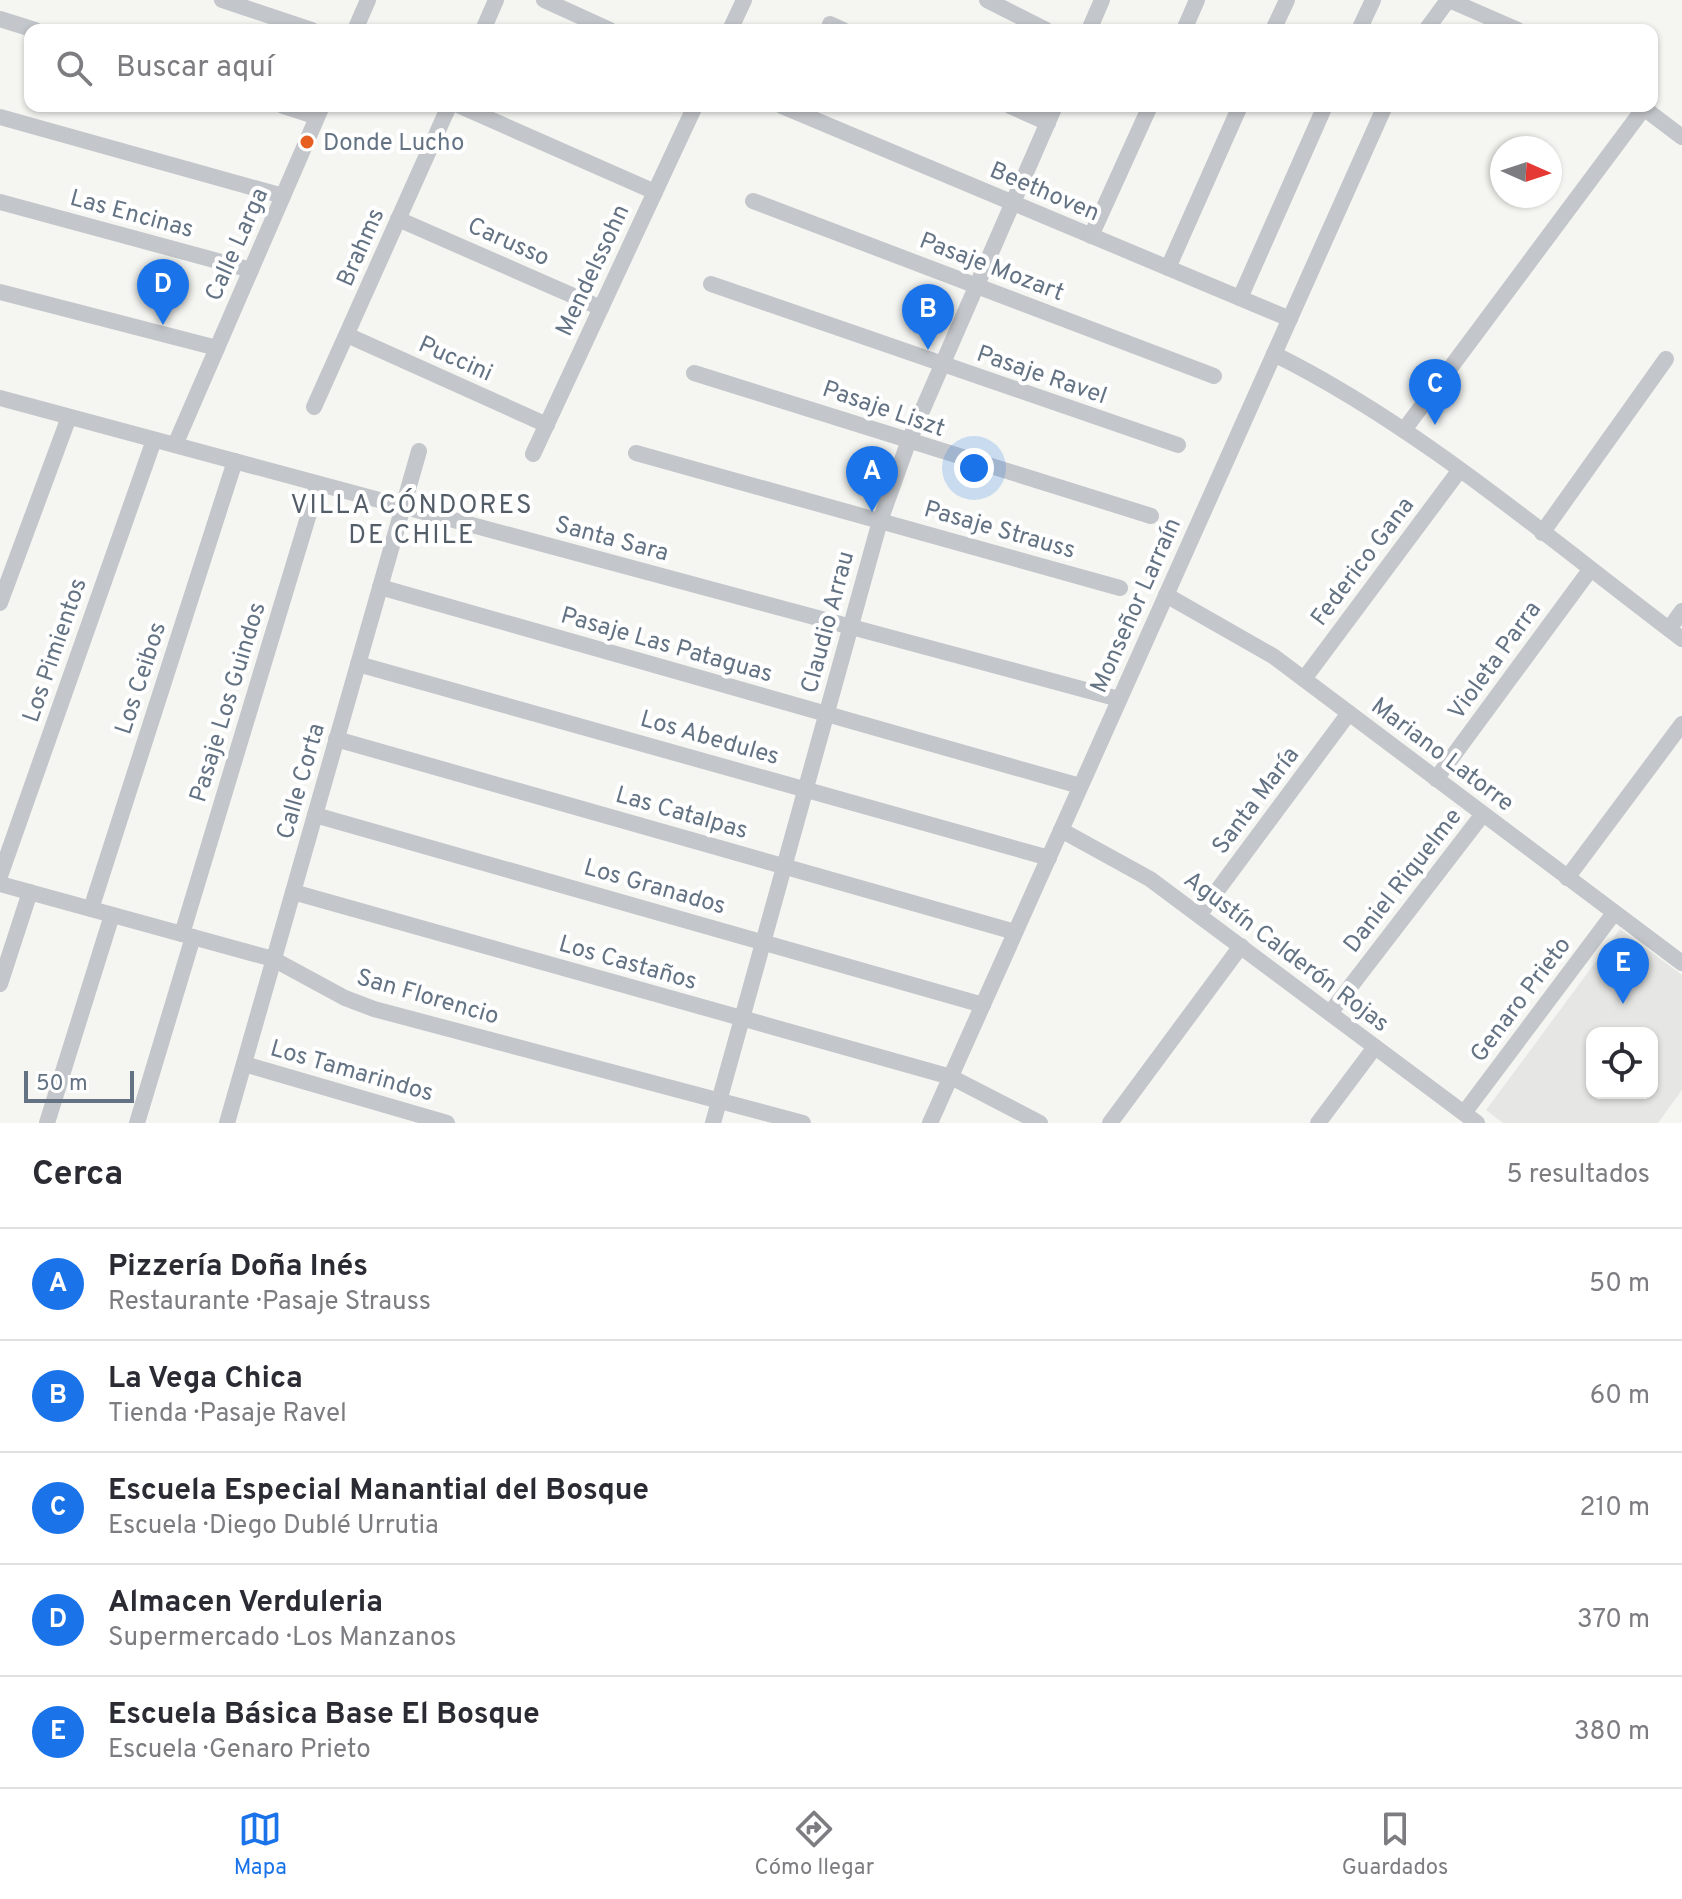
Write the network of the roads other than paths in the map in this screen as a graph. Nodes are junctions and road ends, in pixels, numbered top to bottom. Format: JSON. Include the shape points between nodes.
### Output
{"nodes":[{"id":1,"x":222,"y":0,"type":"edge"},
{"id":2,"x":368,"y":0,"type":"edge"},
{"id":3,"x":496,"y":0,"type":"edge"},
{"id":4,"x":544,"y":0,"type":"edge"},
{"id":5,"x":744,"y":0,"type":"edge"},
{"id":6,"x":987,"y":0,"type":"edge"},
{"id":7,"x":1102,"y":0,"type":"edge"},
{"id":8,"x":1197,"y":0,"type":"edge"},
{"id":9,"x":1287,"y":0,"type":"edge"},
{"id":10,"x":1373,"y":0,"type":"edge"},
{"id":11,"x":1448,"y":0,"type":"edge"},
{"id":12,"x":1487,"y":8,"type":"edge"},
{"id":13,"x":0,"y":19,"type":"edge"},
{"id":14,"x":294,"y":24,"type":"edge"},
{"id":15,"x":358,"y":24,"type":"edge"},
{"id":16,"x":486,"y":24,"type":"edge"},
{"id":17,"x":597,"y":24,"type":"edge"},
{"id":18,"x":733,"y":24,"type":"edge"},
{"id":19,"x":1034,"y":24,"type":"edge"},
{"id":20,"x":1092,"y":24,"type":"edge"},
{"id":21,"x":1187,"y":24,"type":"edge"},
{"id":22,"x":1276,"y":24,"type":"edge"},
{"id":23,"x":1362,"y":24,"type":"edge"},
{"id":24,"x":1430,"y":24,"type":"edge"},
{"id":25,"x":1510,"y":24,"type":"edge"},
{"id":26,"x":24,"y":27,"type":"edge"},
{"id":27,"x":320,"y":112,"type":"edge"},
{"id":28,"x":446,"y":112,"type":"edge"},
{"id":29,"x":474,"y":112,"type":"edge"},
{"id":30,"x":692,"y":112,"type":"edge"},
{"id":31,"x":796,"y":112,"type":"edge"},
{"id":32,"x":1023,"y":112,"type":"edge"},
{"id":33,"x":1053,"y":112,"type":"edge"},
{"id":34,"x":1147,"y":112,"type":"edge"},
{"id":35,"x":1237,"y":112,"type":"edge"},
{"id":36,"x":1322,"y":112,"type":"edge"},
{"id":37,"x":1382,"y":112,"type":"edge"},
{"id":38,"x":1638,"y":112,"type":"edge"},
{"id":39,"x":1649,"y":112,"type":"edge"},
{"id":40,"x":0,"y":117,"type":"edge"},
{"id":41,"x":1048,"y":123,"type":"junction"},
{"id":42,"x":1682,"y":137,"type":"edge"},
{"id":43,"x":655,"y":192,"type":"junction"},
{"id":44,"x":283,"y":196,"type":"junction"},
{"id":45,"x":753,"y":201,"type":"dead end"},
{"id":46,"x":0,"y":202,"type":"edge"},
{"id":47,"x":1013,"y":204,"type":"junction"},
{"id":48,"x":398,"y":219,"type":"junction"},
{"id":49,"x":1091,"y":236,"type":"junction"},
{"id":50,"x":1168,"y":268,"type":"junction"},
{"id":51,"x":251,"y":270,"type":"junction"},
{"id":52,"x":711,"y":284,"type":"dead end"},
{"id":53,"x":977,"y":285,"type":"junction"},
{"id":54,"x":0,"y":292,"type":"edge"},
{"id":55,"x":1240,"y":298,"type":"junction"},
{"id":56,"x":601,"y":308,"type":"junction"},
{"id":57,"x":1290,"y":319,"type":"junction"},
{"id":58,"x":347,"y":335,"type":"junction"},
{"id":59,"x":217,"y":348,"type":"junction"},
{"id":60,"x":1274,"y":354,"type":"junction"},
{"id":61,"x":1666,"y":359,"type":"dead end"},
{"id":62,"x":942,"y":366,"type":"junction"},
{"id":63,"x":694,"y":373,"type":"dead end"},
{"id":64,"x":1214,"y":376,"type":"dead end"},
{"id":65,"x":0,"y":398,"type":"edge"},
{"id":66,"x":314,"y":407,"type":"dead end"},
{"id":67,"x":69,"y":417,"type":"junction"},
{"id":68,"x":547,"y":425,"type":"junction"},
{"id":69,"x":1404,"y":430,"type":"junction"},
{"id":70,"x":154,"y":440,"type":"junction"},
{"id":71,"x":908,"y":443,"type":"junction"},
{"id":72,"x":175,"y":445,"type":"junction"},
{"id":73,"x":1178,"y":445,"type":"dead end"},
{"id":74,"x":419,"y":451,"type":"dead end"},
{"id":75,"x":636,"y":453,"type":"dead end"},
{"id":76,"x":533,"y":454,"type":"dead end"},
{"id":77,"x":235,"y":461,"type":"junction"},
{"id":78,"x":1459,"y":471,"type":"junction"},
{"id":79,"x":318,"y":484,"type":"junction"},
{"id":80,"x":403,"y":507,"type":"junction"},
{"id":81,"x":1151,"y":516,"type":"dead end"},
{"id":82,"x":880,"y":521,"type":"junction"},
{"id":83,"x":1542,"y":533,"type":"junction"},
{"id":84,"x":1590,"y":570,"type":"junction"},
{"id":85,"x":380,"y":587,"type":"junction"},
{"id":86,"x":1120,"y":588,"type":"dead end"},
{"id":87,"x":1166,"y":595,"type":"junction"},
{"id":88,"x":0,"y":603,"type":"edge"},
{"id":89,"x":1682,"y":611,"type":"edge"},
{"id":90,"x":850,"y":627,"type":"junction"},
{"id":91,"x":1676,"y":634,"type":"edge"},
{"id":92,"x":358,"y":664,"type":"junction"},
{"id":93,"x":1304,"y":679,"type":"junction"},
{"id":94,"x":1119,"y":699,"type":"junction"},
{"id":95,"x":1349,"y":713,"type":"junction"},
{"id":96,"x":826,"y":714,"type":"junction"},
{"id":97,"x":1682,"y":724,"type":"edge"},
{"id":98,"x":336,"y":739,"type":"junction"},
{"id":99,"x":1436,"y":779,"type":"junction"},
{"id":100,"x":1080,"y":786,"type":"junction"},
{"id":101,"x":806,"y":789,"type":"junction"},
{"id":102,"x":1483,"y":814,"type":"junction"},
{"id":103,"x":315,"y":815,"type":"junction"},
{"id":104,"x":1061,"y":830,"type":"junction"},
{"id":105,"x":1049,"y":858,"type":"junction"},
{"id":106,"x":784,"y":866,"type":"junction"},
{"id":107,"x":0,"y":876,"type":"edge"},
{"id":108,"x":1567,"y":878,"type":"junction"},
{"id":109,"x":0,"y":884,"type":"edge"},
{"id":110,"x":30,"y":892,"type":"junction"},
{"id":111,"x":293,"y":892,"type":"junction"},
{"id":112,"x":91,"y":909,"type":"junction"},
{"id":113,"x":1614,"y":913,"type":"junction"},
{"id":114,"x":112,"y":915,"type":"junction"},
{"id":115,"x":1199,"y":915,"type":"junction"},
{"id":116,"x":1015,"y":932,"type":"junction"},
{"id":117,"x":187,"y":936,"type":"junction"},
{"id":118,"x":763,"y":941,"type":"junction"},
{"id":119,"x":1241,"y":946,"type":"junction"},
{"id":120,"x":273,"y":959,"type":"junction"},
{"id":121,"x":1682,"y":963,"type":"edge"},
{"id":122,"x":0,"y":984,"type":"edge"},
{"id":123,"x":983,"y":1005,"type":"junction"},
{"id":124,"x":1330,"y":1013,"type":"junction"},
{"id":125,"x":742,"y":1020,"type":"junction"},
{"id":126,"x":1375,"y":1047,"type":"junction"},
{"id":127,"x":244,"y":1064,"type":"junction"},
{"id":128,"x":951,"y":1077,"type":"junction"},
{"id":129,"x":719,"y":1101,"type":"junction"},
{"id":130,"x":1470,"y":1118,"type":"edge"},
{"id":131,"x":47,"y":1123,"type":"edge"},
{"id":132,"x":137,"y":1123,"type":"edge"},
{"id":133,"x":227,"y":1123,"type":"edge"},
{"id":134,"x":447,"y":1123,"type":"edge"},
{"id":135,"x":713,"y":1123,"type":"edge"},
{"id":136,"x":803,"y":1123,"type":"edge"},
{"id":137,"x":930,"y":1123,"type":"edge"},
{"id":138,"x":1040,"y":1123,"type":"edge"},
{"id":139,"x":1110,"y":1123,"type":"edge"},
{"id":140,"x":1318,"y":1123,"type":"edge"}],
"edges":[{"from":1,"to":14,"type":"street"},
{"from":2,"to":15,"type":"street"},
{"from":3,"to":16,"type":"street"},
{"from":4,"to":17,"type":"street"},
{"from":5,"to":18,"type":"street"},
{"from":6,"to":19,"type":"street"},
{"from":7,"to":20,"type":"street"},
{"from":8,"to":21,"type":"street"},
{"from":9,"to":22,"type":"street"},
{"from":10,"to":23,"type":"street"},
{"from":11,"to":12,"type":"street"},
{"from":11,"to":24,"type":"street"},
{"from":12,"to":25,"type":"street"},
{"from":13,"to":26,"type":"street"},
{"from":27,"to":44,"type":"street","name":"Calle Larga"},
{"from":28,"to":48,"type":"street","name":"Brahms"},
{"from":29,"to":43,"type":"street"},
{"from":30,"to":43,"type":"street","name":"Mendelssohn"},
{"from":31,"to":47,"type":"street","name":"Beethoven"},
{"from":32,"to":41,"type":"street"},
{"from":33,"to":41,"type":"street","name":"Claudio Arrau"},
{"from":34,"to":49,"type":"street"},
{"from":35,"to":50,"type":"street"},
{"from":36,"to":55,"type":"street"},
{"from":37,"to":57,"type":"street","name":"Monseñor Larraín"},
{"from":38,"to":69,"type":"street"},
{"from":39,"to":42,"type":"street"},
{"from":40,"to":44,"type":"street"},
{"from":41,"to":47,"type":"street","name":"Claudio Arrau"},
{"from":43,"to":56,"type":"street","name":"Mendelssohn"},
{"from":44,"to":51,"type":"street","name":"Calle Larga"},
{"from":45,"to":53,"type":"street","name":"Pasaje Mozart"},
{"from":46,"to":51,"type":"street","name":"Las Encinas"},
{"from":47,"to":49,"type":"street","name":"Beethoven"},
{"from":47,"to":53,"type":"street","name":"Claudio Arrau"},
{"from":48,"to":56,"type":"street","name":"Carusso"},
{"from":48,"to":58,"type":"street","name":"Brahms"},
{"from":49,"to":50,"type":"street","name":"Beethoven"},
{"from":50,"to":55,"type":"street","name":"Beethoven"},
{"from":51,"to":59,"type":"street","name":"Calle Larga"},
{"from":52,"to":62,"type":"street","name":"Pasaje Ravel"},
{"from":53,"to":62,"type":"street","name":"Claudio Arrau"},
{"from":53,"to":64,"type":"street","name":"Pasaje Mozart"},
{"from":54,"to":59,"type":"street"},
{"from":55,"to":57,"type":"street","name":"Beethoven"},
{"from":56,"to":68,"type":"street","name":"Mendelssohn"},
{"from":57,"to":60,"type":"street","name":"Monseñor Larraín"},
{"from":58,"to":66,"type":"street","name":"Brahms"},
{"from":58,"to":68,"type":"street","name":"Puccini"},
{"from":59,"to":72,"type":"street","name":"Calle Larga"},
{"from":60,"to":69,"type":"street","via":[[1347,392]]},
{"from":60,"to":87,"type":"street","name":"Monseñor Larraín"},
{"from":61,"to":83,"type":"street"},
{"from":62,"to":71,"type":"street","name":"Claudio Arrau"},
{"from":62,"to":73,"type":"street","name":"Pasaje Ravel"},
{"from":63,"to":71,"type":"street","name":"Pasaje Liszt","via":[[883,430]]},
{"from":65,"to":67,"type":"street","name":"Santa Sara"},
{"from":67,"to":70,"type":"street","name":"Santa Sara"},
{"from":67,"to":88,"type":"street"},
{"from":68,"to":76,"type":"street","name":"Mendelssohn"},
{"from":69,"to":78,"type":"street"},
{"from":70,"to":72,"type":"street","name":"Santa Sara"},
{"from":70,"to":107,"type":"street","name":"Los Pimientos"},
{"from":71,"to":81,"type":"street","name":"Pasaje Liszt"},
{"from":71,"to":82,"type":"street","name":"Claudio Arrau"},
{"from":72,"to":77,"type":"street","name":"Santa Sara"},
{"from":74,"to":80,"type":"street","name":"Calle Corta"},
{"from":75,"to":82,"type":"street","name":"Pasaje Strauss"},
{"from":77,"to":79,"type":"street","name":"Santa Sara"},
{"from":77,"to":112,"type":"street","name":"Los Ceibos"},
{"from":78,"to":83,"type":"street"},
{"from":78,"to":93,"type":"street","name":"Federico Gana"},
{"from":79,"to":80,"type":"street","name":"Santa Sara"},
{"from":79,"to":117,"type":"street","name":"Pasaje Los Guindos"},
{"from":80,"to":85,"type":"street","name":"Calle Corta"},
{"from":80,"to":90,"type":"street","name":"Santa Sara"},
{"from":82,"to":86,"type":"street","name":"Pasaje Strauss"},
{"from":82,"to":90,"type":"street","name":"Claudio Arrau"},
{"from":83,"to":84,"type":"street"},
{"from":84,"to":91,"type":"street"},
{"from":84,"to":99,"type":"street","name":"Violeta Parra"},
{"from":85,"to":92,"type":"street","name":"Calle Corta"},
{"from":85,"to":96,"type":"street","name":"Pasaje Las Pataguas"},
{"from":87,"to":93,"type":"street","name":"Mariano Latorre","via":[[1240,635]]},
{"from":87,"to":94,"type":"street","name":"Monseñor Larraín"},
{"from":89,"to":91,"type":"street"},
{"from":90,"to":94,"type":"street","name":"Santa Sara"},
{"from":90,"to":96,"type":"street","name":"Claudio Arrau"},
{"from":92,"to":98,"type":"street","name":"Calle Corta"},
{"from":92,"to":101,"type":"street","name":"Los Abedules"},
{"from":93,"to":95,"type":"street","name":"Mariano Latorre"},
{"from":94,"to":100,"type":"street","name":"Monseñor Larraín"},
{"from":95,"to":99,"type":"street","name":"Mariano Latorre"},
{"from":95,"to":115,"type":"street","name":"Santa María"},
{"from":96,"to":100,"type":"street","name":"Pasaje Las Pataguas"},
{"from":96,"to":101,"type":"street","name":"Claudio Arrau"},
{"from":97,"to":108,"type":"street"},
{"from":98,"to":103,"type":"street","name":"Calle Corta"},
{"from":98,"to":106,"type":"street","name":"Las Catalpas"},
{"from":99,"to":102,"type":"street","name":"Mariano Latorre"},
{"from":100,"to":104,"type":"street","name":"Monseñor Larraín"},
{"from":101,"to":105,"type":"street","name":"Los Abedules"},
{"from":101,"to":106,"type":"street","name":"Claudio Arrau"},
{"from":102,"to":108,"type":"street","name":"Mariano Latorre"},
{"from":102,"to":124,"type":"street","name":"Daniel Riquelme"},
{"from":103,"to":111,"type":"street","name":"Calle Corta"},
{"from":103,"to":118,"type":"street","name":"Los Granados"},
{"from":104,"to":105,"type":"street","name":"Monseñor Larraín"},
{"from":104,"to":115,"type":"street","name":"Agustín Calderón Rojas","via":[[1132,867]]},
{"from":105,"to":116,"type":"street","name":"Monseñor Larraín"},
{"from":106,"to":116,"type":"street","name":"Las Catalpas"},
{"from":106,"to":118,"type":"street","name":"Claudio Arrau"},
{"from":108,"to":113,"type":"street","name":"Mariano Latorre"},
{"from":109,"to":110,"type":"street","name":"San Florencio"},
{"from":110,"to":112,"type":"street","name":"San Florencio"},
{"from":110,"to":122,"type":"street"},
{"from":111,"to":120,"type":"street","name":"Calle Corta"},
{"from":111,"to":125,"type":"street","name":"Los Castaños"},
{"from":112,"to":114,"type":"street","name":"San Florencio"},
{"from":113,"to":121,"type":"street","name":"Mariano Latorre"},
{"from":113,"to":130,"type":"street","name":"Genaro Prieto"},
{"from":114,"to":117,"type":"street","name":"San Florencio"},
{"from":114,"to":131,"type":"street"},
{"from":115,"to":119,"type":"street","name":"Agustín Calderón Rojas"},
{"from":116,"to":123,"type":"street","name":"Monseñor Larraín"},
{"from":117,"to":120,"type":"street","name":"San Florencio"},
{"from":117,"to":132,"type":"street","name":"Pasaje Los Guindos"},
{"from":118,"to":123,"type":"street","name":"Los Granados"},
{"from":118,"to":125,"type":"street","name":"Claudio Arrau"},
{"from":119,"to":124,"type":"street","name":"Agustín Calderón Rojas"},
{"from":119,"to":139,"type":"street"},
{"from":120,"to":127,"type":"street","name":"Calle Corta"},
{"from":120,"to":129,"type":"street","name":"San Florencio","via":[[374,1009]]},
{"from":123,"to":128,"type":"street","name":"Monseñor Larraín"},
{"from":124,"to":126,"type":"street","name":"Agustín Calderón Rojas"},
{"from":125,"to":128,"type":"street","name":"Los Castaños"},
{"from":125,"to":129,"type":"street","name":"Claudio Arrau"},
{"from":126,"to":130,"type":"street","name":"Agustín Calderón Rojas"},
{"from":126,"to":140,"type":"street"},
{"from":127,"to":133,"type":"street","name":"Calle Corta"},
{"from":127,"to":134,"type":"street","name":"Los Tamarindos"},
{"from":128,"to":137,"type":"street","name":"Monseñor Larraín"},
{"from":128,"to":138,"type":"street","name":"Los Castaños"},
{"from":129,"to":135,"type":"street","name":"Claudio Arrau"},
{"from":129,"to":136,"type":"street","name":"San Florencio"}]}
